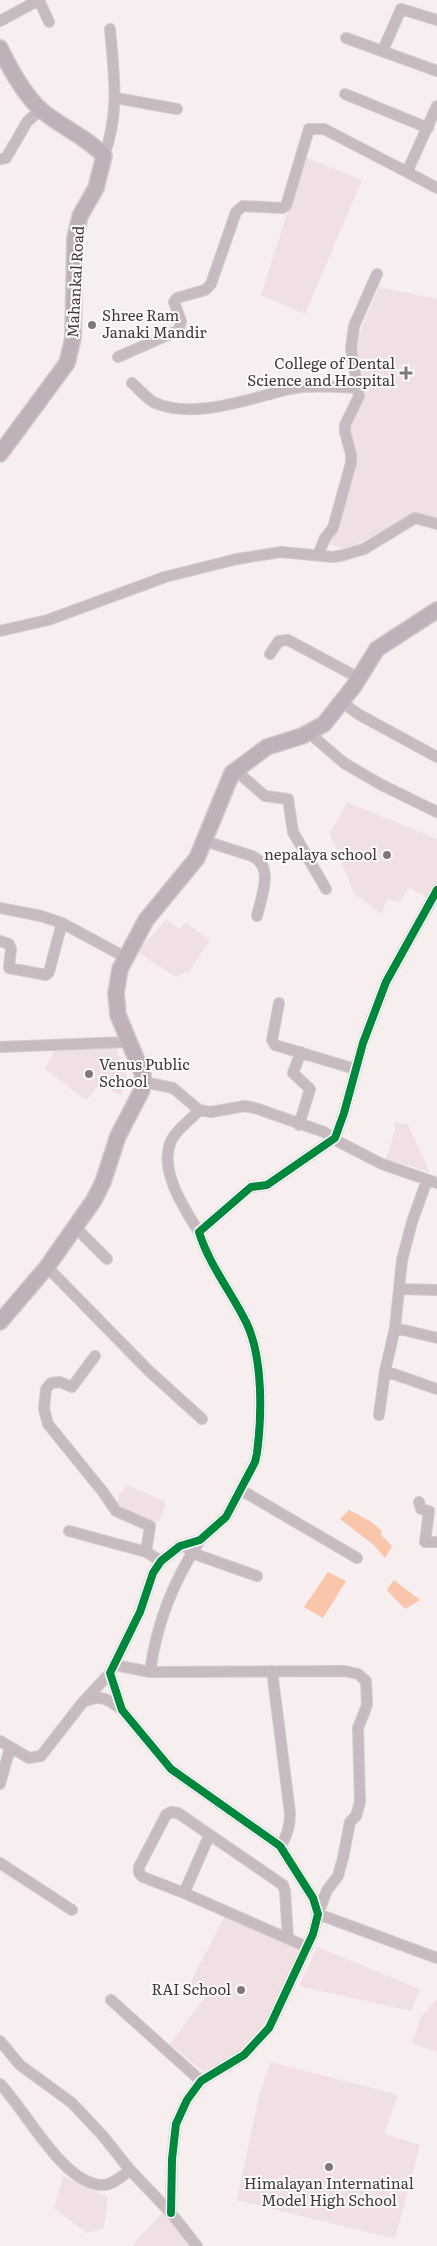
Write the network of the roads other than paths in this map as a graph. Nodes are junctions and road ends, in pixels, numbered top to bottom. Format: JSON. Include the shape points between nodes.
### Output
{"nodes":[{"id":1,"x":39,"y":0,"type":"edge"},
{"id":2,"x":437,"y":20,"type":"edge"},
{"id":3,"x":0,"y":21,"type":"edge"},
{"id":4,"x":49,"y":22,"type":"dead end"},
{"id":5,"x":110,"y":29,"type":"dead end"},
{"id":6,"x":346,"y":38,"type":"dead end"},
{"id":7,"x":0,"y":48,"type":"edge"},
{"id":8,"x":383,"y":50,"type":"junction"},
{"id":9,"x":437,"y":71,"type":"edge"},
{"id":10,"x":345,"y":94,"type":"dead end"},
{"id":11,"x":116,"y":98,"type":"junction"},
{"id":12,"x":437,"y":106,"type":"edge"},
{"id":13,"x":41,"y":109,"type":"junction"},
{"id":14,"x":177,"y":109,"type":"dead end"},
{"id":15,"x":428,"y":128,"type":"junction"},
{"id":16,"x":104,"y":156,"type":"junction"},
{"id":17,"x":0,"y":159,"type":"edge"},
{"id":18,"x":407,"y":172,"type":"junction"},
{"id":19,"x":437,"y":188,"type":"edge"},
{"id":20,"x":377,"y":274,"type":"dead end"},
{"id":21,"x":118,"y":357,"type":"dead end"},
{"id":22,"x":132,"y":383,"type":"dead end"},
{"id":23,"x":358,"y":388,"type":"junction"},
{"id":24,"x":3,"y":446,"type":"edge"},
{"id":25,"x":437,"y":524,"type":"edge"},
{"id":26,"x":318,"y":555,"type":"junction"},
{"id":27,"x":437,"y":610,"type":"edge"},
{"id":28,"x":0,"y":631,"type":"edge"},
{"id":29,"x":270,"y":654,"type":"dead end"},
{"id":30,"x":359,"y":678,"type":"junction"},
{"id":31,"x":342,"y":702,"type":"junction"},
{"id":32,"x":309,"y":733,"type":"junction"},
{"id":33,"x":437,"y":757,"type":"edge"},
{"id":34,"x":235,"y":770,"type":"junction"},
{"id":35,"x":437,"y":812,"type":"edge"},
{"id":36,"x":205,"y":841,"type":"junction"},
{"id":37,"x":326,"y":889,"type":"dead end"},
{"id":38,"x":437,"y":890,"type":"edge"},
{"id":39,"x":0,"y":908,"type":"edge"},
{"id":40,"x":257,"y":916,"type":"dead end"},
{"id":41,"x":62,"y":923,"type":"junction"},
{"id":42,"x":0,"y":941,"type":"edge"},
{"id":43,"x":125,"y":957,"type":"junction"},
{"id":44,"x":279,"y":1003,"type":"dead end"},
{"id":45,"x":128,"y":1042,"type":"junction"},
{"id":46,"x":0,"y":1047,"type":"edge"},
{"id":47,"x":300,"y":1052,"type":"junction"},
{"id":48,"x":355,"y":1069,"type":"junction"},
{"id":49,"x":144,"y":1082,"type":"junction"},
{"id":50,"x":199,"y":1110,"type":"junction"},
{"id":51,"x":300,"y":1125,"type":"junction"},
{"id":52,"x":335,"y":1138,"type":"junction"},
{"id":53,"x":432,"y":1182,"type":"edge"},
{"id":54,"x":75,"y":1227,"type":"junction"},
{"id":55,"x":199,"y":1232,"type":"junction"},
{"id":56,"x":108,"y":1260,"type":"dead end"},
{"id":57,"x":47,"y":1267,"type":"junction"},
{"id":58,"x":400,"y":1289,"type":"junction"},
{"id":59,"x":437,"y":1290,"type":"edge"},
{"id":60,"x":0,"y":1322,"type":"edge"},
{"id":61,"x":395,"y":1328,"type":"junction"},
{"id":62,"x":437,"y":1338,"type":"edge"},
{"id":63,"x":95,"y":1356,"type":"dead end"},
{"id":64,"x":385,"y":1370,"type":"junction"},
{"id":65,"x":437,"y":1389,"type":"edge"},
{"id":66,"x":379,"y":1415,"type":"dead end"},
{"id":67,"x":202,"y":1419,"type":"dead end"},
{"id":68,"x":241,"y":1490,"type":"junction"},
{"id":69,"x":418,"y":1502,"type":"dead end"},
{"id":70,"x":69,"y":1531,"type":"dead end"},
{"id":71,"x":200,"y":1540,"type":"junction"},
{"id":72,"x":437,"y":1542,"type":"edge"},
{"id":73,"x":184,"y":1545,"type":"junction"},
{"id":74,"x":146,"y":1552,"type":"junction"},
{"id":75,"x":192,"y":1552,"type":"junction"},
{"id":76,"x":358,"y":1558,"type":"dead end"},
{"id":77,"x":161,"y":1561,"type":"junction"},
{"id":78,"x":257,"y":1576,"type":"dead end"},
{"id":79,"x":113,"y":1669,"type":"junction"},
{"id":80,"x":272,"y":1671,"type":"junction"},
{"id":81,"x":150,"y":1672,"type":"junction"},
{"id":82,"x":83,"y":1702,"type":"junction"},
{"id":83,"x":122,"y":1710,"type":"junction"},
{"id":84,"x":0,"y":1741,"type":"edge"},
{"id":85,"x":10,"y":1748,"type":"junction"},
{"id":86,"x":0,"y":1784,"type":"edge"},
{"id":87,"x":209,"y":1836,"type":"junction"},
{"id":88,"x":280,"y":1846,"type":"junction"},
{"id":89,"x":0,"y":1863,"type":"edge"},
{"id":90,"x":184,"y":1892,"type":"junction"},
{"id":91,"x":72,"y":1910,"type":"dead end"},
{"id":92,"x":318,"y":1914,"type":"junction"},
{"id":93,"x":288,"y":1938,"type":"junction"},
{"id":94,"x":307,"y":1947,"type":"junction"},
{"id":95,"x":437,"y":1958,"type":"edge"},
{"id":96,"x":111,"y":2000,"type":"dead end"},
{"id":97,"x":0,"y":2041,"type":"edge"},
{"id":98,"x":201,"y":2081,"type":"junction"},
{"id":99,"x":0,"y":2084,"type":"edge"},
{"id":100,"x":130,"y":2170,"type":"junction"},
{"id":101,"x":171,"y":2213,"type":"junction"},
{"id":102,"x":197,"y":2246,"type":"edge"}],
"edges":[{"from":1,"to":3,"type":"street"},
{"from":1,"to":4,"type":"street"},
{"from":2,"to":8,"type":"street","via":[[401,9]]},
{"from":5,"to":11,"type":"street"},
{"from":6,"to":8,"type":"street"},
{"from":7,"to":13,"type":"main road","via":[[17,78]]},
{"from":8,"to":9,"type":"street"},
{"from":10,"to":15,"type":"street"},
{"from":11,"to":14,"type":"street"},
{"from":11,"to":16,"type":"street","via":[[112,133]]},
{"from":12,"to":15,"type":"street"},
{"from":13,"to":16,"type":"main road","via":[[95,146]]},
{"from":13,"to":17,"type":"street","via":[[23,128],[12,151]]},
{"from":15,"to":18,"type":"street"},
{"from":16,"to":24,"type":"main road","name":"Mahankal Road","via":[[96,188],[80,216],[75,238],[74,338],[67,363]]},
{"from":18,"to":19,"type":"street"},
{"from":18,"to":21,"type":"street","via":[[324,129],[309,129],[286,206],[243,206],[236,212],[211,284],[205,290],[177,298],[174,302],[181,321],[179,330]]},
{"from":20,"to":23,"type":"street","via":[[354,326],[351,349]]},
{"from":22,"to":23,"type":"street","via":[[153,402],[185,408],[231,406],[291,389]]},
{"from":23,"to":26,"type":"street","via":[[358,400],[345,432],[352,454],[351,463],[333,528]]},
{"from":25,"to":26,"type":"street","via":[[415,518],[364,549],[333,557]]},
{"from":26,"to":28,"type":"street","via":[[282,552],[237,559],[165,578],[48,620]]},
{"from":27,"to":30,"type":"main road","via":[[377,649]]},
{"from":29,"to":30,"type":"street","via":[[279,641],[288,640]]},
{"from":30,"to":31,"type":"main road"},
{"from":31,"to":32,"type":"main road","via":[[331,718]]},
{"from":31,"to":33,"type":"street"},
{"from":32,"to":34,"type":"main road","via":[[267,747]]},
{"from":32,"to":35,"type":"street","via":[[344,763]]},
{"from":34,"to":36,"type":"main road","via":[[228,780]]},
{"from":34,"to":37,"type":"street","via":[[265,796],[288,800],[293,832]]},
{"from":36,"to":40,"type":"street","via":[[252,856],[264,866]]},
{"from":36,"to":43,"type":"main road","via":[[197,858],[146,920]]},
{"from":38,"to":48,"type":"street","via":[[386,982]]},
{"from":39,"to":41,"type":"street"},
{"from":41,"to":42,"type":"street","via":[[46,974],[9,968],[12,949]]},
{"from":41,"to":43,"type":"street"},
{"from":43,"to":45,"type":"main road","via":[[116,992],[118,1015]]},
{"from":44,"to":47,"type":"street","via":[[272,1040],[275,1045]]},
{"from":45,"to":46,"type":"street"},
{"from":45,"to":49,"type":"main road"},
{"from":47,"to":48,"type":"street"},
{"from":47,"to":51,"type":"street","via":[[293,1074],[310,1089]]},
{"from":48,"to":52,"type":"street"},
{"from":49,"to":50,"type":"street","via":[[173,1088]]},
{"from":49,"to":54,"type":"main road","via":[[118,1136],[99,1191]]},
{"from":50,"to":51,"type":"street","via":[[211,1112],[245,1106]]},
{"from":50,"to":55,"type":"street","via":[[173,1137],[167,1158],[178,1195]]},
{"from":51,"to":52,"type":"street"},
{"from":52,"to":53,"type":"street","via":[[382,1164]]},
{"from":52,"to":55,"type":"street","via":[[267,1185],[251,1187]]},
{"from":53,"to":58,"type":"street","via":[[407,1241]]},
{"from":54,"to":56,"type":"street"},
{"from":54,"to":57,"type":"main road"},
{"from":55,"to":68,"type":"street","via":[[204,1248],[247,1325],[259,1370],[258,1453]]},
{"from":57,"to":60,"type":"main road"},
{"from":57,"to":67,"type":"street","via":[[149,1371]]},
{"from":58,"to":59,"type":"street"},
{"from":58,"to":61,"type":"street"},
{"from":61,"to":62,"type":"street"},
{"from":61,"to":64,"type":"street"},
{"from":63,"to":74,"type":"street","via":[[72,1387],[60,1382],[51,1383],[46,1389],[44,1409],[48,1424],[116,1512],[150,1526]]},
{"from":64,"to":65,"type":"street"},
{"from":64,"to":66,"type":"street"},
{"from":68,"to":71,"type":"street","via":[[226,1517]]},
{"from":68,"to":76,"type":"street"},
{"from":69,"to":72,"type":"street","via":[[421,1509],[429,1511],[425,1542]]},
{"from":70,"to":74,"type":"street"},
{"from":71,"to":73,"type":"street"},
{"from":71,"to":75,"type":"street"},
{"from":73,"to":75,"type":"street"},
{"from":73,"to":77,"type":"street"},
{"from":74,"to":77,"type":"street"},
{"from":75,"to":78,"type":"street"},
{"from":75,"to":81,"type":"street","via":[[167,1601],[155,1638]]},
{"from":77,"to":79,"type":"street"},
{"from":79,"to":81,"type":"street"},
{"from":79,"to":82,"type":"street"},
{"from":79,"to":83,"type":"street"},
{"from":80,"to":81,"type":"street"},
{"from":80,"to":88,"type":"street","via":[[290,1813],[286,1838]]},
{"from":80,"to":92,"type":"street","via":[[345,1671],[358,1674],[366,1681],[368,1705],[358,1728],[360,1802],[356,1816],[350,1822],[338,1876],[327,1890]]},
{"from":82,"to":83,"type":"street","via":[[102,1698]]},
{"from":82,"to":85,"type":"street","via":[[41,1756],[29,1758]]},
{"from":83,"to":88,"type":"street","via":[[172,1769]]},
{"from":84,"to":85,"type":"street"},
{"from":85,"to":86,"type":"street"},
{"from":87,"to":90,"type":"street"},
{"from":87,"to":90,"type":"street","via":[[178,1813],[171,1812],[166,1815],[139,1867],[143,1877]]},
{"from":87,"to":93,"type":"street","via":[[283,1885]]},
{"from":88,"to":92,"type":"street","via":[[313,1898]]},
{"from":89,"to":91,"type":"street"},
{"from":90,"to":93,"type":"street"},
{"from":92,"to":94,"type":"street"},
{"from":92,"to":95,"type":"street"},
{"from":93,"to":94,"type":"street"},
{"from":94,"to":98,"type":"street","via":[[269,2028],[259,2041],[244,2055]]},
{"from":96,"to":98,"type":"street"},
{"from":97,"to":100,"type":"street","via":[[20,2065],[72,2103]]},
{"from":98,"to":101,"type":"street","via":[[187,2100],[176,2124]]},
{"from":99,"to":100,"type":"street","via":[[69,2170],[103,2185],[112,2183]]},
{"from":100,"to":101,"type":"street"},
{"from":101,"to":102,"type":"street"}]}
